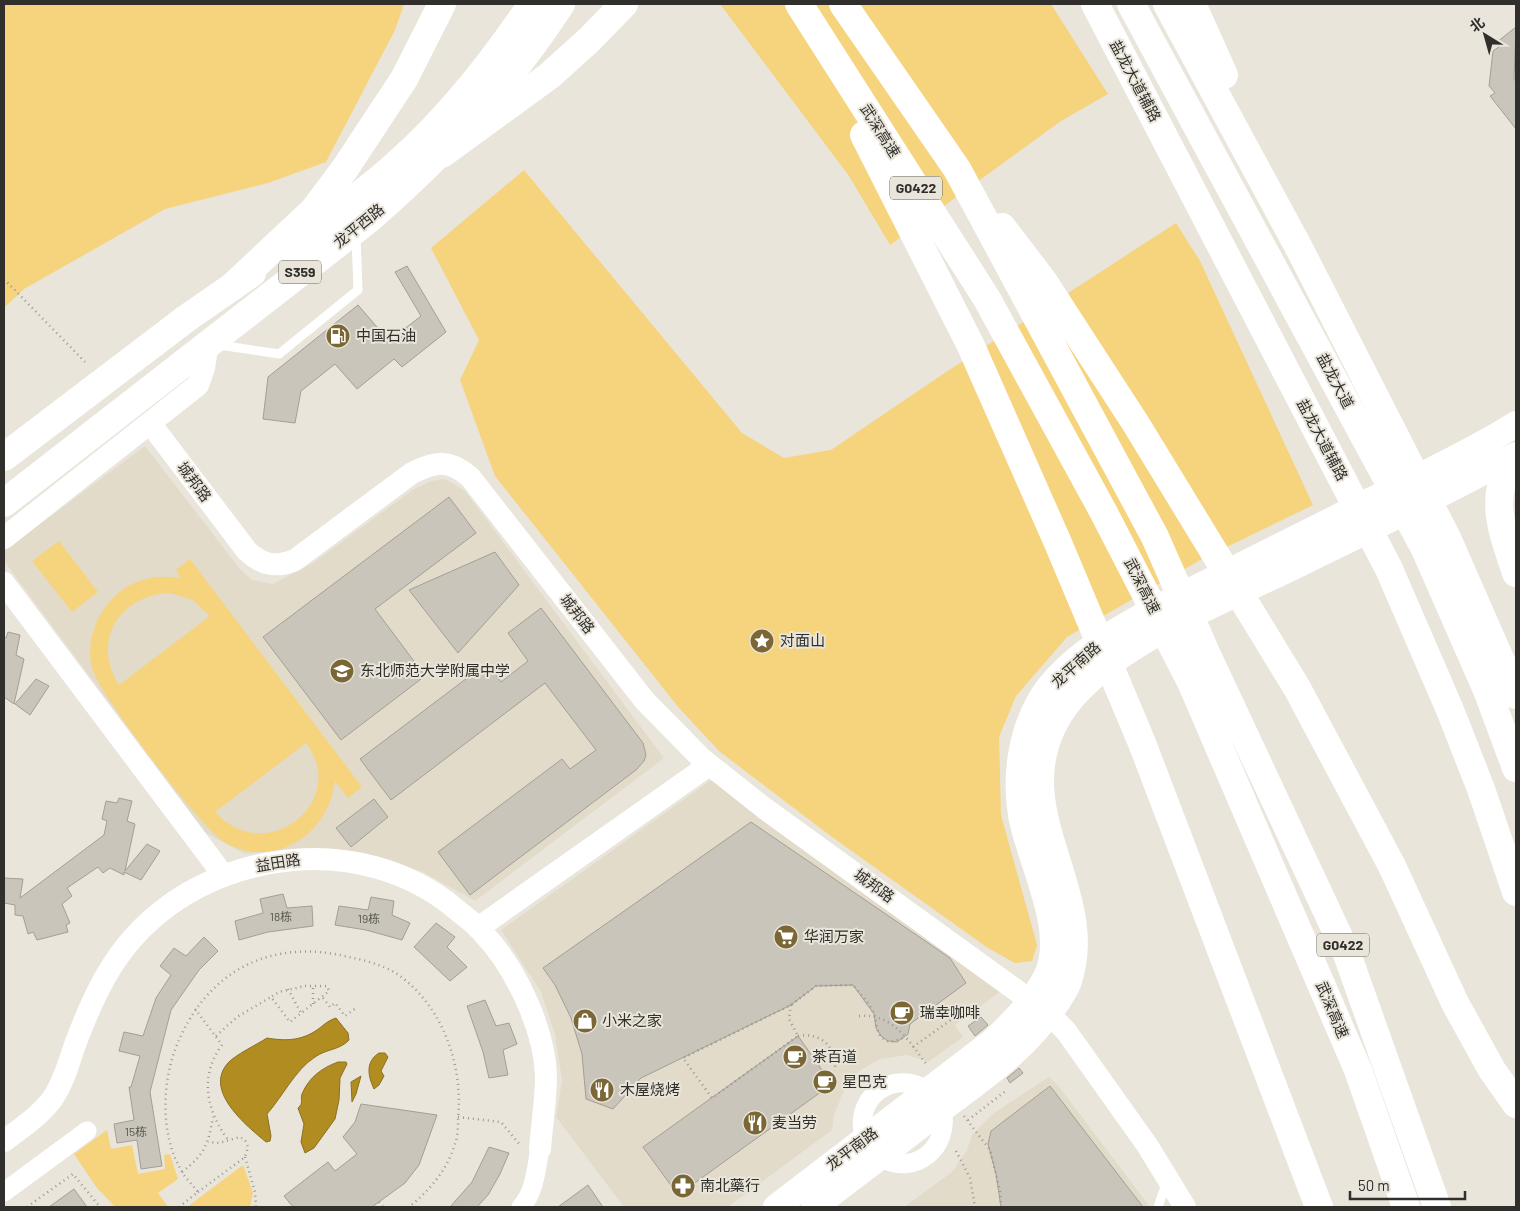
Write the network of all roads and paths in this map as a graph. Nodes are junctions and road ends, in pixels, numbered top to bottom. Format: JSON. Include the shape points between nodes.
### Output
{"nodes":[{"id":1,"x":442,"y":4,"type":"edge"},
{"id":2,"x":532,"y":4,"type":"edge"},
{"id":3,"x":561,"y":4,"type":"edge"},
{"id":4,"x":624,"y":4,"type":"edge"},
{"id":5,"x":632,"y":4,"type":"edge"},
{"id":6,"x":798,"y":4,"type":"edge"},
{"id":7,"x":843,"y":4,"type":"edge"},
{"id":8,"x":1131,"y":4,"type":"edge"},
{"id":9,"x":1167,"y":4,"type":"edge"},
{"id":10,"x":1192,"y":4,"type":"edge"},
{"id":11,"x":1095,"y":7,"type":"edge"},
{"id":12,"x":589,"y":40,"type":"junction"},
{"id":13,"x":442,"y":154,"type":"junction"},
{"id":14,"x":957,"y":169,"type":"junction"},
{"id":15,"x":355,"y":230,"type":"junction"},
{"id":16,"x":1299,"y":248,"type":"junction"},
{"id":17,"x":4,"y":279,"type":"edge"},
{"id":18,"x":233,"y":286,"type":"junction"},
{"id":19,"x":186,"y":318,"type":"junction"},
{"id":20,"x":208,"y":343,"type":"junction"},
{"id":21,"x":87,"y":364,"type":"dead end"},
{"id":22,"x":150,"y":423,"type":"junction"},
{"id":23,"x":1516,"y":424,"type":"edge"},
{"id":24,"x":1516,"y":455,"type":"edge"},
{"id":25,"x":4,"y":457,"type":"edge"},
{"id":26,"x":1516,"y":460,"type":"edge"},
{"id":27,"x":1395,"y":465,"type":"junction"},
{"id":28,"x":4,"y":503,"type":"edge"},
{"id":29,"x":4,"y":538,"type":"edge"},
{"id":30,"x":1436,"y":544,"type":"junction"},
{"id":31,"x":1516,"y":573,"type":"edge"},
{"id":32,"x":4,"y":583,"type":"edge"},
{"id":33,"x":1516,"y":695,"type":"edge"},
{"id":34,"x":1211,"y":696,"type":"junction"},
{"id":35,"x":710,"y":765,"type":"junction"},
{"id":36,"x":1516,"y":768,"type":"edge"},
{"id":37,"x":224,"y":876,"type":"junction"},
{"id":38,"x":1516,"y":892,"type":"edge"},
{"id":39,"x":478,"y":928,"type":"junction"},
{"id":40,"x":313,"y":985,"type":"junction"},
{"id":41,"x":288,"y":989,"type":"junction"},
{"id":42,"x":271,"y":997,"type":"junction"},
{"id":43,"x":323,"y":998,"type":"junction"},
{"id":44,"x":313,"y":1005,"type":"junction"},
{"id":45,"x":791,"y":1005,"type":"junction"},
{"id":46,"x":1040,"y":1006,"type":"junction"},
{"id":47,"x":356,"y":1008,"type":"dead end"},
{"id":48,"x":195,"y":1009,"type":"junction"},
{"id":49,"x":301,"y":1013,"type":"junction"},
{"id":50,"x":859,"y":1016,"type":"dead end"},
{"id":51,"x":955,"y":1017,"type":"dead end"},
{"id":52,"x":216,"y":1036,"type":"junction"},
{"id":53,"x":798,"y":1036,"type":"junction"},
{"id":54,"x":913,"y":1047,"type":"dead end"},
{"id":55,"x":834,"y":1071,"type":"dead end"},
{"id":56,"x":1007,"y":1090,"type":"dead end"},
{"id":57,"x":935,"y":1100,"type":"junction"},
{"id":58,"x":1514,"y":1101,"type":"edge"},
{"id":59,"x":213,"y":1117,"type":"junction"},
{"id":60,"x":458,"y":1117,"type":"junction"},
{"id":61,"x":968,"y":1120,"type":"dead end"},
{"id":62,"x":87,"y":1131,"type":"dead end"},
{"id":63,"x":4,"y":1141,"type":"edge"},
{"id":64,"x":229,"y":1141,"type":"junction"},
{"id":65,"x":208,"y":1142,"type":"junction"},
{"id":66,"x":872,"y":1148,"type":"junction"},
{"id":67,"x":540,"y":1149,"type":"junction"},
{"id":68,"x":956,"y":1151,"type":"dead end"},
{"id":69,"x":244,"y":1157,"type":"junction"},
{"id":70,"x":182,"y":1172,"type":"junction"},
{"id":71,"x":1168,"y":1179,"type":"junction"},
{"id":72,"x":4,"y":1192,"type":"edge"},
{"id":73,"x":198,"y":1192,"type":"junction"},
{"id":74,"x":379,"y":1202,"type":"dead end"},
{"id":75,"x":27,"y":1207,"type":"edge"},
{"id":76,"x":100,"y":1207,"type":"edge"},
{"id":77,"x":179,"y":1207,"type":"edge"},
{"id":78,"x":256,"y":1207,"type":"edge"},
{"id":79,"x":383,"y":1207,"type":"edge"},
{"id":80,"x":409,"y":1207,"type":"edge"},
{"id":81,"x":521,"y":1207,"type":"edge"},
{"id":82,"x":776,"y":1207,"type":"edge"},
{"id":83,"x":814,"y":1207,"type":"edge"},
{"id":84,"x":975,"y":1207,"type":"edge"},
{"id":85,"x":1158,"y":1207,"type":"edge"},
{"id":86,"x":1185,"y":1207,"type":"edge"},
{"id":87,"x":1319,"y":1207,"type":"edge"},
{"id":88,"x":1406,"y":1207,"type":"edge"},
{"id":89,"x":1437,"y":1207,"type":"edge"}],
"edges":[{"from":1,"to":18,"type":"main road","via":[[404,79],[344,170],[314,210]]},
{"from":2,"to":18,"type":"main road","name":"龙平西路","number":"S359","via":[[477,79],[401,160],[352,202]]},
{"from":3,"to":13,"type":"main road","name":"龙平西路","number":"S359","via":[[510,76]]},
{"from":4,"to":12,"type":"main road"},
{"from":5,"to":12,"type":"main road"},
{"from":6,"to":34,"type":"main road","name":"武深高速","number":"G0422","via":[[987,299],[1104,513]]},
{"from":6,"to":87,"type":"main road","via":[[971,346],[1058,543],[1142,743]]},
{"from":7,"to":14,"type":"main road","name":"武深高速","number":"G0422"},
{"from":8,"to":27,"type":"main road","name":"盐龙大道"},
{"from":9,"to":16,"type":"main road","name":"盐龙大道"},
{"from":10,"to":16,"type":"main road"},
{"from":11,"to":38,"type":"main road","name":"盐龙大道辅路","via":[[1389,568],[1481,789]]},
{"from":12,"to":13,"type":"main road","via":[[541,82]]},
{"from":13,"to":15,"type":"main road","name":"龙平西路","number":"S359"},
{"from":14,"to":34,"type":"main road","name":"武深高速","number":"G0422","via":[[1155,537]]},
{"from":14,"to":58,"type":"main road","via":[[1044,282],[1085,344],[1296,688],[1392,866],[1455,1003],[1492,1070]]},
{"from":15,"to":20,"type":"main road","name":"龙平西路","number":"S359"},
{"from":15,"to":20,"type":"lane","via":[[358,290],[279,354]]},
{"from":16,"to":27,"type":"main road","name":"盐龙大道"},
{"from":17,"to":21,"type":"path"},
{"from":18,"to":19,"type":"main road","name":"龙平西路","number":"S359"},
{"from":19,"to":20,"type":"main road"},
{"from":19,"to":25,"type":"main road","name":"龙平西路","number":"S359"},
{"from":20,"to":22,"type":"street","via":[[198,385]]},
{"from":20,"to":28,"type":"main road","name":"龙平西路","number":"S359"},
{"from":22,"to":29,"type":"street"},
{"from":22,"to":35,"type":"street","name":"城邦路","via":[[247,551],[258,561],[271,565],[284,565],[296,560],[412,473],[428,465],[444,463],[459,468],[470,477],[645,701]]},
{"from":23,"to":46,"type":"main road","name":"龙平南路","via":[[1168,603],[1083,654],[1059,677],[1039,702],[1026,733],[1017,780],[1021,816],[1050,911],[1053,943]]},
{"from":24,"to":46,"type":"main road","name":"龙平南路","via":[[1454,489],[1178,623],[1123,654],[1077,692],[1047,740],[1040,780],[1044,819],[1073,911],[1075,948],[1068,986]]},
{"from":26,"to":31,"type":"main road","via":[[1502,482],[1498,497],[1499,515]]},
{"from":27,"to":30,"type":"main road","name":"盐龙大道"},
{"from":30,"to":33,"type":"main road","name":"盐龙大道"},
{"from":30,"to":36,"type":"main road","name":"盐龙大道"},
{"from":32,"to":37,"type":"street"},
{"from":34,"to":88,"type":"main road","name":"武深高速","number":"G0422","via":[[1358,1070]]},
{"from":34,"to":89,"type":"main road","name":"武深高速","number":"G0422","via":[[1347,954]]},
{"from":35,"to":39,"type":"street"},
{"from":35,"to":46,"type":"street","name":"城邦路","via":[[764,808]]},
{"from":37,"to":39,"type":"street","name":"益田路","via":[[262,863],[342,860],[419,884],[453,906]]},
{"from":37,"to":63,"type":"street","name":"益田路","via":[[187,892],[154,917],[126,945],[104,979],[75,1045],[66,1075],[52,1098],[32,1120]]},
{"from":39,"to":67,"type":"street","name":"益田路","via":[[507,965],[527,999],[538,1035],[546,1073]]},
{"from":40,"to":41,"type":"path"},
{"from":40,"to":43,"type":"path","via":[[329,988]]},
{"from":40,"to":44,"type":"path"},
{"from":41,"to":42,"type":"path"},
{"from":41,"to":49,"type":"path"},
{"from":42,"to":49,"type":"path","via":[[290,1022]]},
{"from":42,"to":52,"type":"path","via":[[237,1017]]},
{"from":43,"to":44,"type":"path"},
{"from":43,"to":47,"type":"path","via":[[330,1007],[335,1003],[345,1016]]},
{"from":44,"to":49,"type":"path"},
{"from":45,"to":50,"type":"path","via":[[816,986],[853,985],[874,1014],[876,1028],[881,1036],[891,1042],[906,1037],[891,1023],[868,1016]]},
{"from":45,"to":53,"type":"path","via":[[789,1018]]},
{"from":45,"to":53,"type":"path","via":[[683,1058],[712,1098]]},
{"from":46,"to":57,"type":"main road","name":"龙平南路","via":[[1042,1025],[1002,1049]]},
{"from":46,"to":71,"type":"street","name":"城邦路","via":[[1066,1031]]},
{"from":48,"to":52,"type":"path"},
{"from":48,"to":60,"type":"path","via":[[228,975],[244,965],[278,953],[341,955],[387,968],[417,991],[442,1025],[458,1076]]},
{"from":48,"to":70,"type":"path","via":[[173,1057],[166,1095],[171,1143]]},
{"from":51,"to":54,"type":"path"},
{"from":52,"to":59,"type":"path","via":[[222,1045],[214,1056],[207,1086]]},
{"from":53,"to":55,"type":"path","via":[[811,1035],[823,1039],[836,1061]]},
{"from":56,"to":61,"type":"path"},
{"from":57,"to":66,"type":"main road","name":"龙平南路"},
{"from":57,"to":66,"type":"street","via":[[943,1132],[938,1145],[928,1156],[902,1165],[888,1162]]},
{"from":59,"to":64,"type":"path"},
{"from":59,"to":65,"type":"path"},
{"from":60,"to":67,"type":"path","via":[[501,1122],[522,1147]]},
{"from":60,"to":80,"type":"path","via":[[456,1142],[441,1174]]},
{"from":62,"to":72,"type":"street"},
{"from":64,"to":65,"type":"path"},
{"from":64,"to":69,"type":"path","via":[[245,1140],[248,1147]]},
{"from":65,"to":70,"type":"path","via":[[198,1159]]},
{"from":66,"to":82,"type":"main road","name":"龙平南路"},
{"from":66,"to":83,"type":"main road","name":"龙平南路"},
{"from":67,"to":81,"type":"street","via":[[533,1185]]},
{"from":68,"to":84,"type":"path","via":[[970,1178]]},
{"from":69,"to":73,"type":"path"},
{"from":69,"to":78,"type":"path","via":[[255,1192]]},
{"from":70,"to":73,"type":"path"},
{"from":71,"to":85,"type":"lane"},
{"from":71,"to":86,"type":"street","name":"城邦路"},
{"from":73,"to":77,"type":"path"},
{"from":74,"to":79,"type":"path"},
{"from":75,"to":76,"type":"path","via":[[73,1174]]}]}
